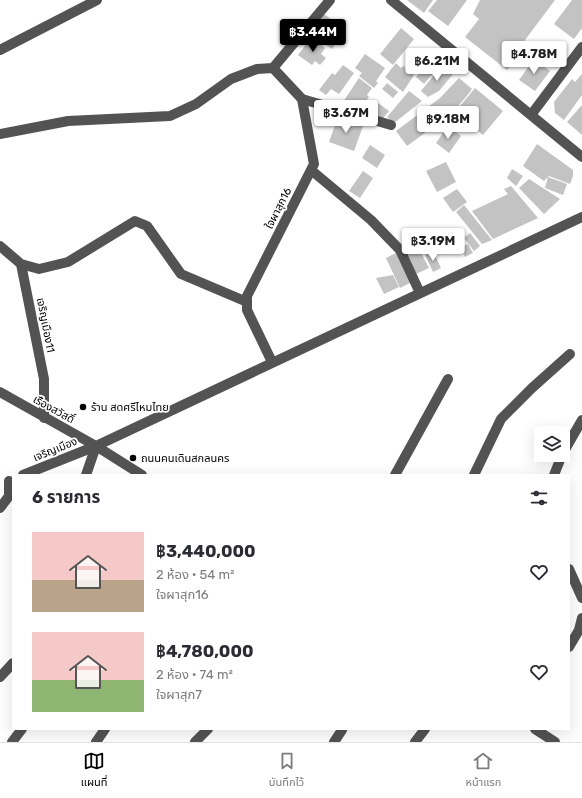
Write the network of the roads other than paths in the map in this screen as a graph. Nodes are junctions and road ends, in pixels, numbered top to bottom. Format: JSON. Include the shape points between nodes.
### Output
{"nodes":[{"id":1,"x":97,"y":0,"type":"edge"},
{"id":2,"x":330,"y":0,"type":"edge"},
{"id":3,"x":392,"y":0,"type":"edge"},
{"id":4,"x":582,"y":47,"type":"edge"},
{"id":5,"x":0,"y":50,"type":"edge"},
{"id":6,"x":273,"y":68,"type":"junction"},
{"id":7,"x":302,"y":99,"type":"junction"},
{"id":8,"x":531,"y":115,"type":"junction"},
{"id":9,"x":391,"y":125,"type":"dead end"},
{"id":10,"x":0,"y":134,"type":"edge"},
{"id":11,"x":582,"y":157,"type":"edge"},
{"id":12,"x":311,"y":170,"type":"junction"},
{"id":13,"x":582,"y":218,"type":"edge"},
{"id":14,"x":0,"y":246,"type":"edge"},
{"id":15,"x":21,"y":264,"type":"junction"},
{"id":16,"x":420,"y":293,"type":"junction"},
{"id":17,"x":247,"y":302,"type":"junction"},
{"id":18,"x":570,"y":354,"type":"dead end"},
{"id":19,"x":272,"y":362,"type":"junction"},
{"id":20,"x":448,"y":379,"type":"dead end"},
{"id":21,"x":0,"y":392,"type":"edge"},
{"id":22,"x":44,"y":418,"type":"junction"},
{"id":23,"x":582,"y":420,"type":"edge"},
{"id":24,"x":570,"y":441,"type":"edge"},
{"id":25,"x":96,"y":446,"type":"junction"},
{"id":26,"x":560,"y":462,"type":"edge"},
{"id":27,"x":26,"y":474,"type":"edge"},
{"id":28,"x":86,"y":474,"type":"edge"},
{"id":29,"x":139,"y":474,"type":"edge"},
{"id":30,"x":396,"y":474,"type":"edge"},
{"id":31,"x":475,"y":474,"type":"edge"},
{"id":32,"x":554,"y":474,"type":"edge"},
{"id":33,"x":7,"y":481,"type":"edge"},
{"id":34,"x":0,"y":508,"type":"edge"},
{"id":35,"x":570,"y":571,"type":"edge"},
{"id":36,"x":582,"y":598,"type":"edge"},
{"id":37,"x":582,"y":618,"type":"edge"},
{"id":38,"x":570,"y":645,"type":"edge"},
{"id":39,"x":12,"y":664,"type":"edge"},
{"id":40,"x":0,"y":677,"type":"edge"},
{"id":41,"x":21,"y":730,"type":"edge"},
{"id":42,"x":105,"y":730,"type":"edge"},
{"id":43,"x":207,"y":730,"type":"edge"},
{"id":44,"x":342,"y":730,"type":"dead end"},
{"id":45,"x":424,"y":730,"type":"edge"},
{"id":46,"x":537,"y":730,"type":"edge"},
{"id":47,"x":12,"y":742,"type":"edge"},
{"id":48,"x":96,"y":742,"type":"edge"},
{"id":49,"x":195,"y":742,"type":"edge"},
{"id":50,"x":334,"y":742,"type":"edge"},
{"id":51,"x":415,"y":742,"type":"edge"},
{"id":52,"x":555,"y":742,"type":"edge"}],
"edges":[{"from":1,"to":5,"type":"street"},
{"from":2,"to":6,"type":"street"},
{"from":3,"to":8,"type":"street"},
{"from":4,"to":8,"type":"street"},
{"from":6,"to":7,"type":"street"},
{"from":6,"to":10,"type":"street","via":[[257,69],[231,79],[196,104],[170,116],[68,121]]},
{"from":7,"to":9,"type":"street"},
{"from":7,"to":12,"type":"street","name":"ใจผาสุก16","via":[[314,164]]},
{"from":8,"to":11,"type":"street"},
{"from":12,"to":16,"type":"street","via":[[370,220],[400,250]]},
{"from":12,"to":17,"type":"street","name":"ใจผาสุก16","via":[[247,296]]},
{"from":13,"to":16,"type":"street","name":"เจริญเมือง"},
{"from":14,"to":15,"type":"street"},
{"from":15,"to":17,"type":"street","via":[[39,269],[68,262],[135,221],[147,226],[181,274]]},
{"from":15,"to":22,"type":"street","name":"เจริญเมือง11","via":[[44,379]]},
{"from":16,"to":19,"type":"street","name":"เจริญเมือง"},
{"from":17,"to":19,"type":"street","via":[[247,310]]},
{"from":18,"to":31,"type":"street","via":[[532,388],[502,420]]},
{"from":19,"to":25,"type":"street","name":"เจริญเมือง"},
{"from":20,"to":30,"type":"street"},
{"from":21,"to":22,"type":"street","name":"เรืองสวัสดิ์"},
{"from":22,"to":25,"type":"street","name":"เรืองสวัสดิ์"},
{"from":23,"to":24,"type":"street"},
{"from":25,"to":27,"type":"street","name":"เจริญเมือง"},
{"from":25,"to":28,"type":"street"},
{"from":25,"to":29,"type":"street","name":"เรืองสวัสดิ์"},
{"from":26,"to":32,"type":"street"},
{"from":33,"to":34,"type":"street","via":[[9,496]]},
{"from":35,"to":36,"type":"street"},
{"from":37,"to":38,"type":"street","via":[[579,630]]},
{"from":39,"to":40,"type":"street"},
{"from":41,"to":47,"type":"street"},
{"from":42,"to":48,"type":"street"},
{"from":43,"to":49,"type":"street"},
{"from":44,"to":50,"type":"street"},
{"from":45,"to":51,"type":"street"},
{"from":46,"to":52,"type":"street"}]}
